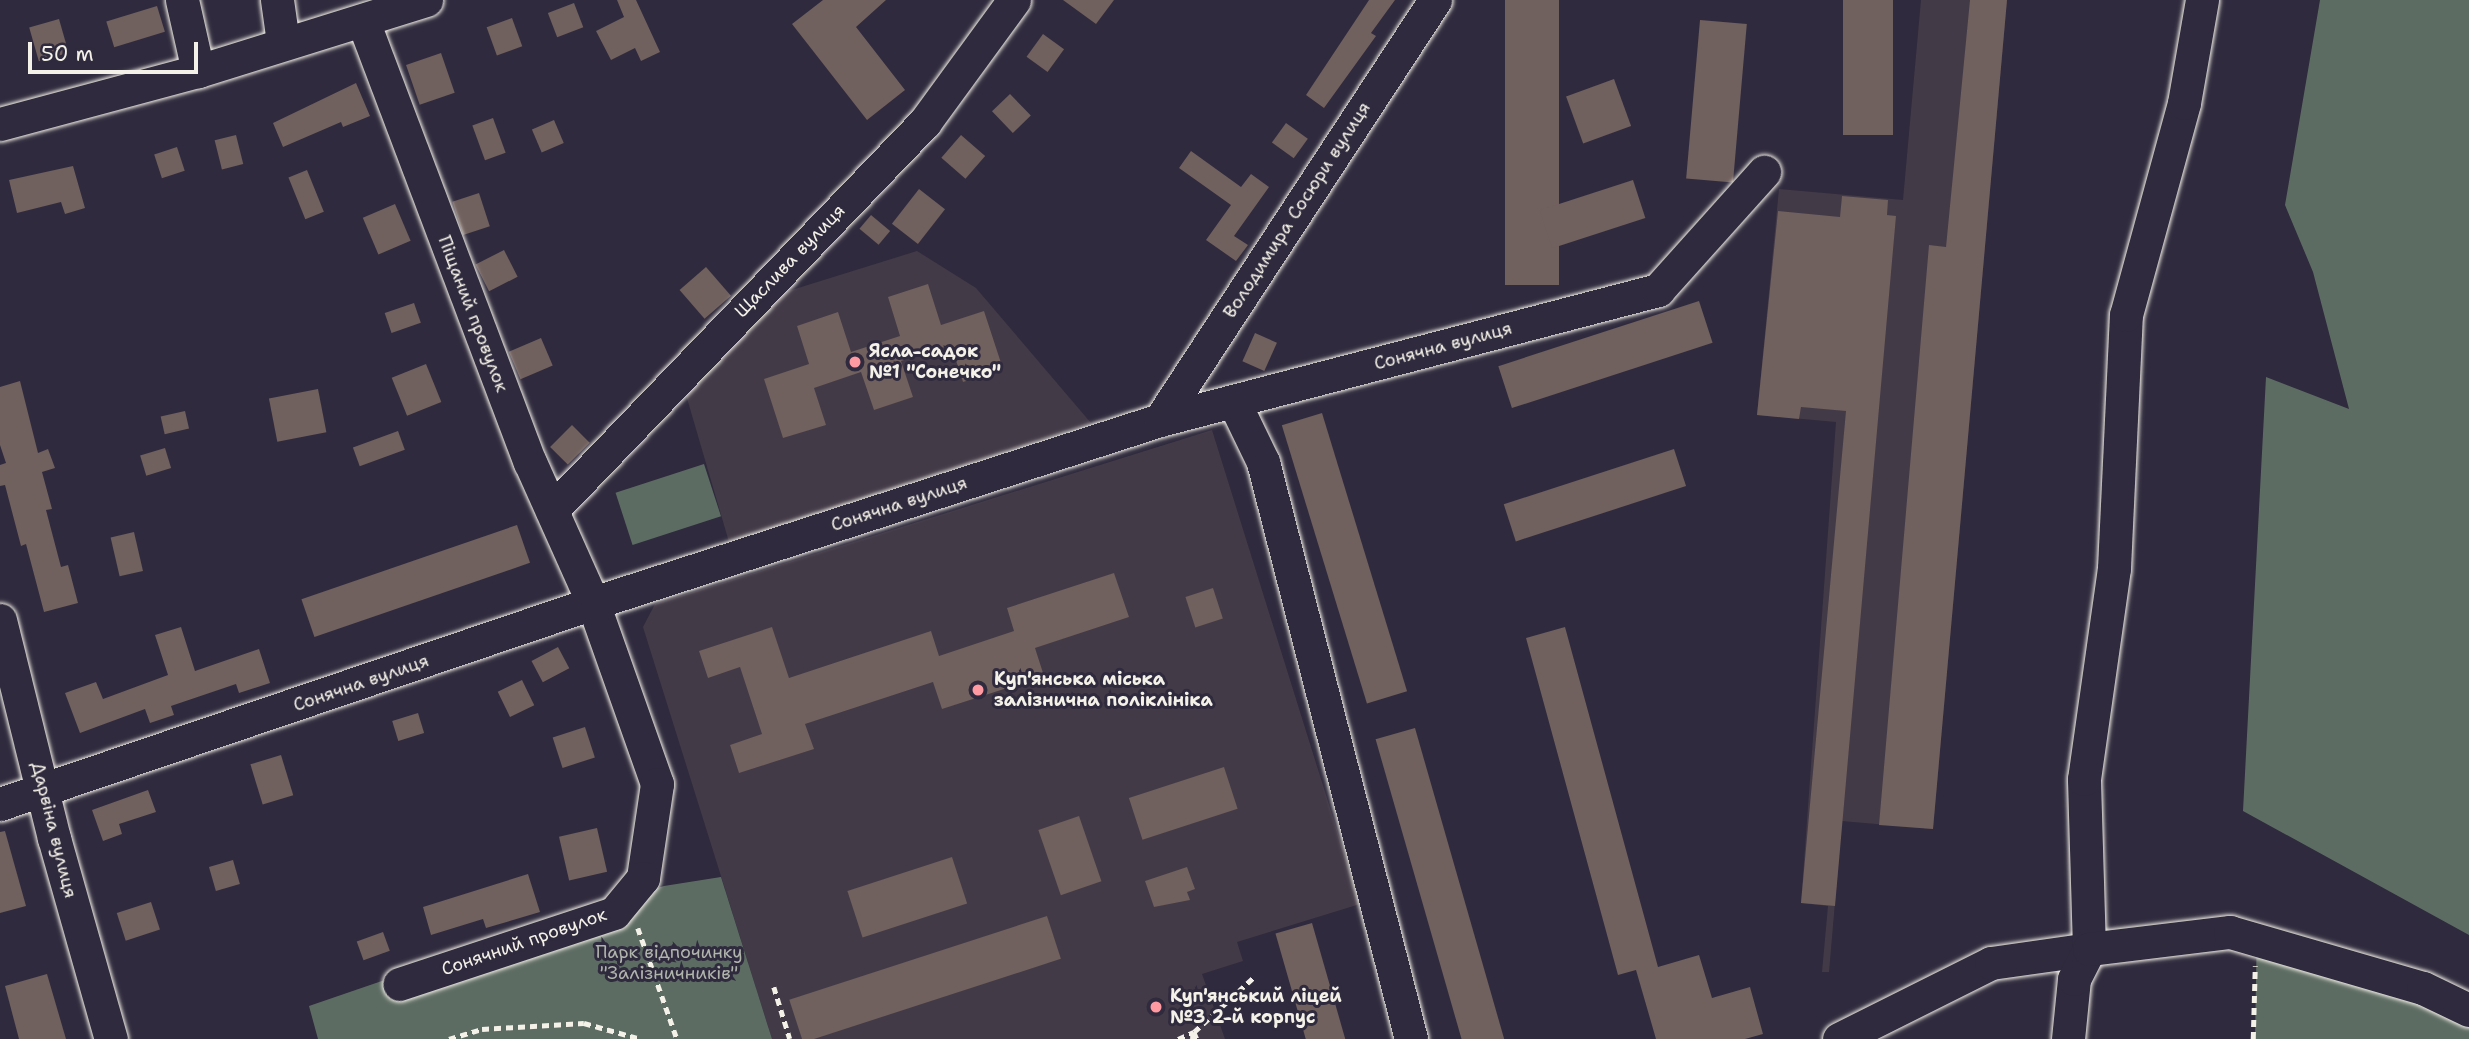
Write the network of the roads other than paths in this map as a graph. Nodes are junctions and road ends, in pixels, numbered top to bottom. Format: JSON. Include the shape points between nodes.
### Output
{"nodes":[{"id":1,"x":182,"y":0,"type":"edge"},
{"id":2,"x":276,"y":0,"type":"edge"},
{"id":3,"x":426,"y":0,"type":"edge"},
{"id":4,"x":1014,"y":0,"type":"edge"},
{"id":5,"x":1435,"y":0,"type":"edge"},
{"id":6,"x":2202,"y":0,"type":"edge"},
{"id":7,"x":363,"y":21,"type":"junction"},
{"id":8,"x":283,"y":42,"type":"junction"},
{"id":9,"x":198,"y":71,"type":"junction"},
{"id":10,"x":0,"y":124,"type":"edge"},
{"id":11,"x":1764,"y":172,"type":"dead end"},
{"id":12,"x":1234,"y":401,"type":"junction"},
{"id":13,"x":1160,"y":419,"type":"junction"},
{"id":14,"x":552,"y":510,"type":"junction"},
{"id":15,"x":593,"y":603,"type":"junction"},
{"id":16,"x":0,"y":620,"type":"edge"},
{"id":17,"x":45,"y":792,"type":"junction"},
{"id":18,"x":0,"y":804,"type":"edge"},
{"id":19,"x":2090,"y":948,"type":"junction"},
{"id":20,"x":399,"y":985,"type":"dead end"},
{"id":21,"x":2469,"y":1010,"type":"edge"},
{"id":22,"x":1843,"y":1038,"type":"edge"},
{"id":23,"x":111,"y":1039,"type":"edge"},
{"id":24,"x":1410,"y":1039,"type":"edge"},
{"id":25,"x":2068,"y":1039,"type":"edge"}],
"edges":[{"from":1,"to":9,"type":"street"},
{"from":2,"to":8,"type":"street"},
{"from":3,"to":7,"type":"street"},
{"from":4,"to":14,"type":"street","name":"Щаслива вулиця","via":[[925,121]]},
{"from":5,"to":13,"type":"street","name":"Володимира Сосюри вулиця"},
{"from":6,"to":19,"type":"street","via":[[2183,103],[2126,315],[2114,568],[2084,779]]},
{"from":7,"to":8,"type":"street"},
{"from":7,"to":14,"type":"street","name":"Піщаний провулок","via":[[478,330]]},
{"from":8,"to":9,"type":"street"},
{"from":9,"to":10,"type":"street"},
{"from":11,"to":12,"type":"street","name":"Сонячна вулиця","via":[[1658,290]]},
{"from":12,"to":13,"type":"street","name":"Сонячна вулиця"},
{"from":12,"to":24,"type":"street","via":[[1263,462]]},
{"from":13,"to":15,"type":"street","name":"Сонячна вулиця"},
{"from":14,"to":15,"type":"street","name":"Піщаний провулок"},
{"from":15,"to":17,"type":"street","name":"Сонячна вулиця"},
{"from":15,"to":20,"type":"street","name":"Сонячний провулок","via":[[657,784],[643,878],[614,913]]},
{"from":16,"to":17,"type":"street","name":"Дарвіна вулиця"},
{"from":17,"to":18,"type":"street","name":"Сонячна вулиця"},
{"from":17,"to":23,"type":"street","name":"Дарвіна вулиця"},
{"from":19,"to":21,"type":"street","via":[[2230,932],[2423,988]]},
{"from":19,"to":22,"type":"street","via":[[1991,962]]},
{"from":19,"to":25,"type":"street","via":[[2074,978]]}]}
